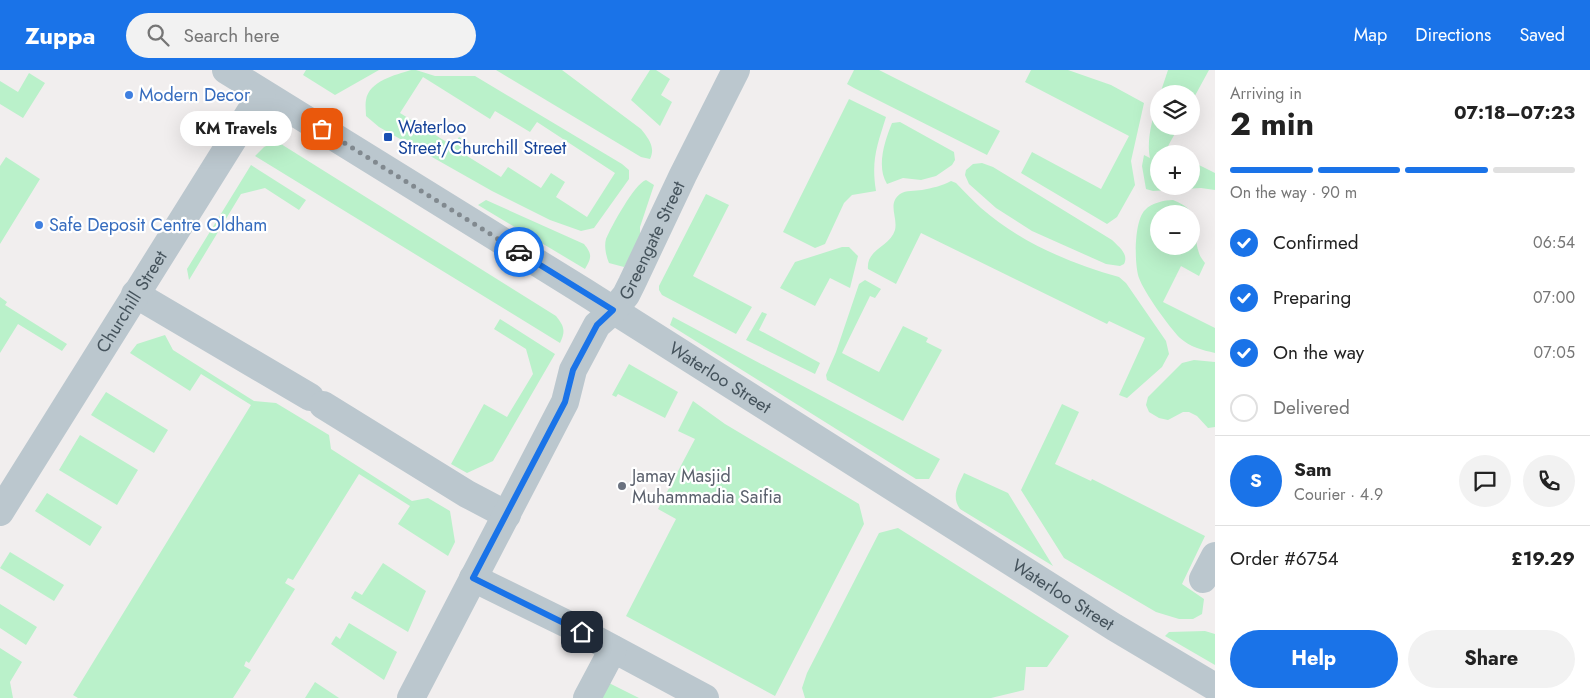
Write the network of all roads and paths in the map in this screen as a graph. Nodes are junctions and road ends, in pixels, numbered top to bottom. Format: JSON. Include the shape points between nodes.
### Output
{"nodes":[{"id":1,"x":226,"y":70,"type":"edge"},
{"id":2,"x":736,"y":70,"type":"edge"},
{"id":3,"x":262,"y":92,"type":"junction"},
{"id":4,"x":135,"y":294,"type":"junction"},
{"id":5,"x":613,"y":310,"type":"junction"},
{"id":6,"x":0,"y":512,"type":"edge"},
{"id":7,"x":507,"y":515,"type":"junction"},
{"id":8,"x":473,"y":578,"type":"junction"},
{"id":9,"x":613,"y":649,"type":"junction"},
{"id":10,"x":1215,"y":686,"type":"edge"},
{"id":11,"x":411,"y":698,"type":"edge"},
{"id":12,"x":587,"y":698,"type":"edge"},
{"id":13,"x":705,"y":698,"type":"edge"}],
"edges":[{"from":1,"to":3,"type":"street","name":"Waterloo Street"},
{"from":2,"to":5,"type":"street","name":"Greengate Street","via":[[626,295]]},
{"from":3,"to":4,"type":"street","name":"Churchill Street"},
{"from":3,"to":5,"type":"street","name":"Waterloo Street"},
{"from":4,"to":6,"type":"street","name":"Churchill Street"},
{"from":4,"to":7,"type":"street"},
{"from":5,"to":7,"type":"street","name":"Greengate Street","via":[[597,325],[573,370],[565,402]]},
{"from":5,"to":10,"type":"street","name":"Waterloo Street","via":[[1114,627]]},
{"from":7,"to":8,"type":"street","name":"Greengate Street"},
{"from":8,"to":9,"type":"street"},
{"from":8,"to":11,"type":"street","name":"Greengate Street"},
{"from":9,"to":12,"type":"street"},
{"from":9,"to":13,"type":"street"}]}
